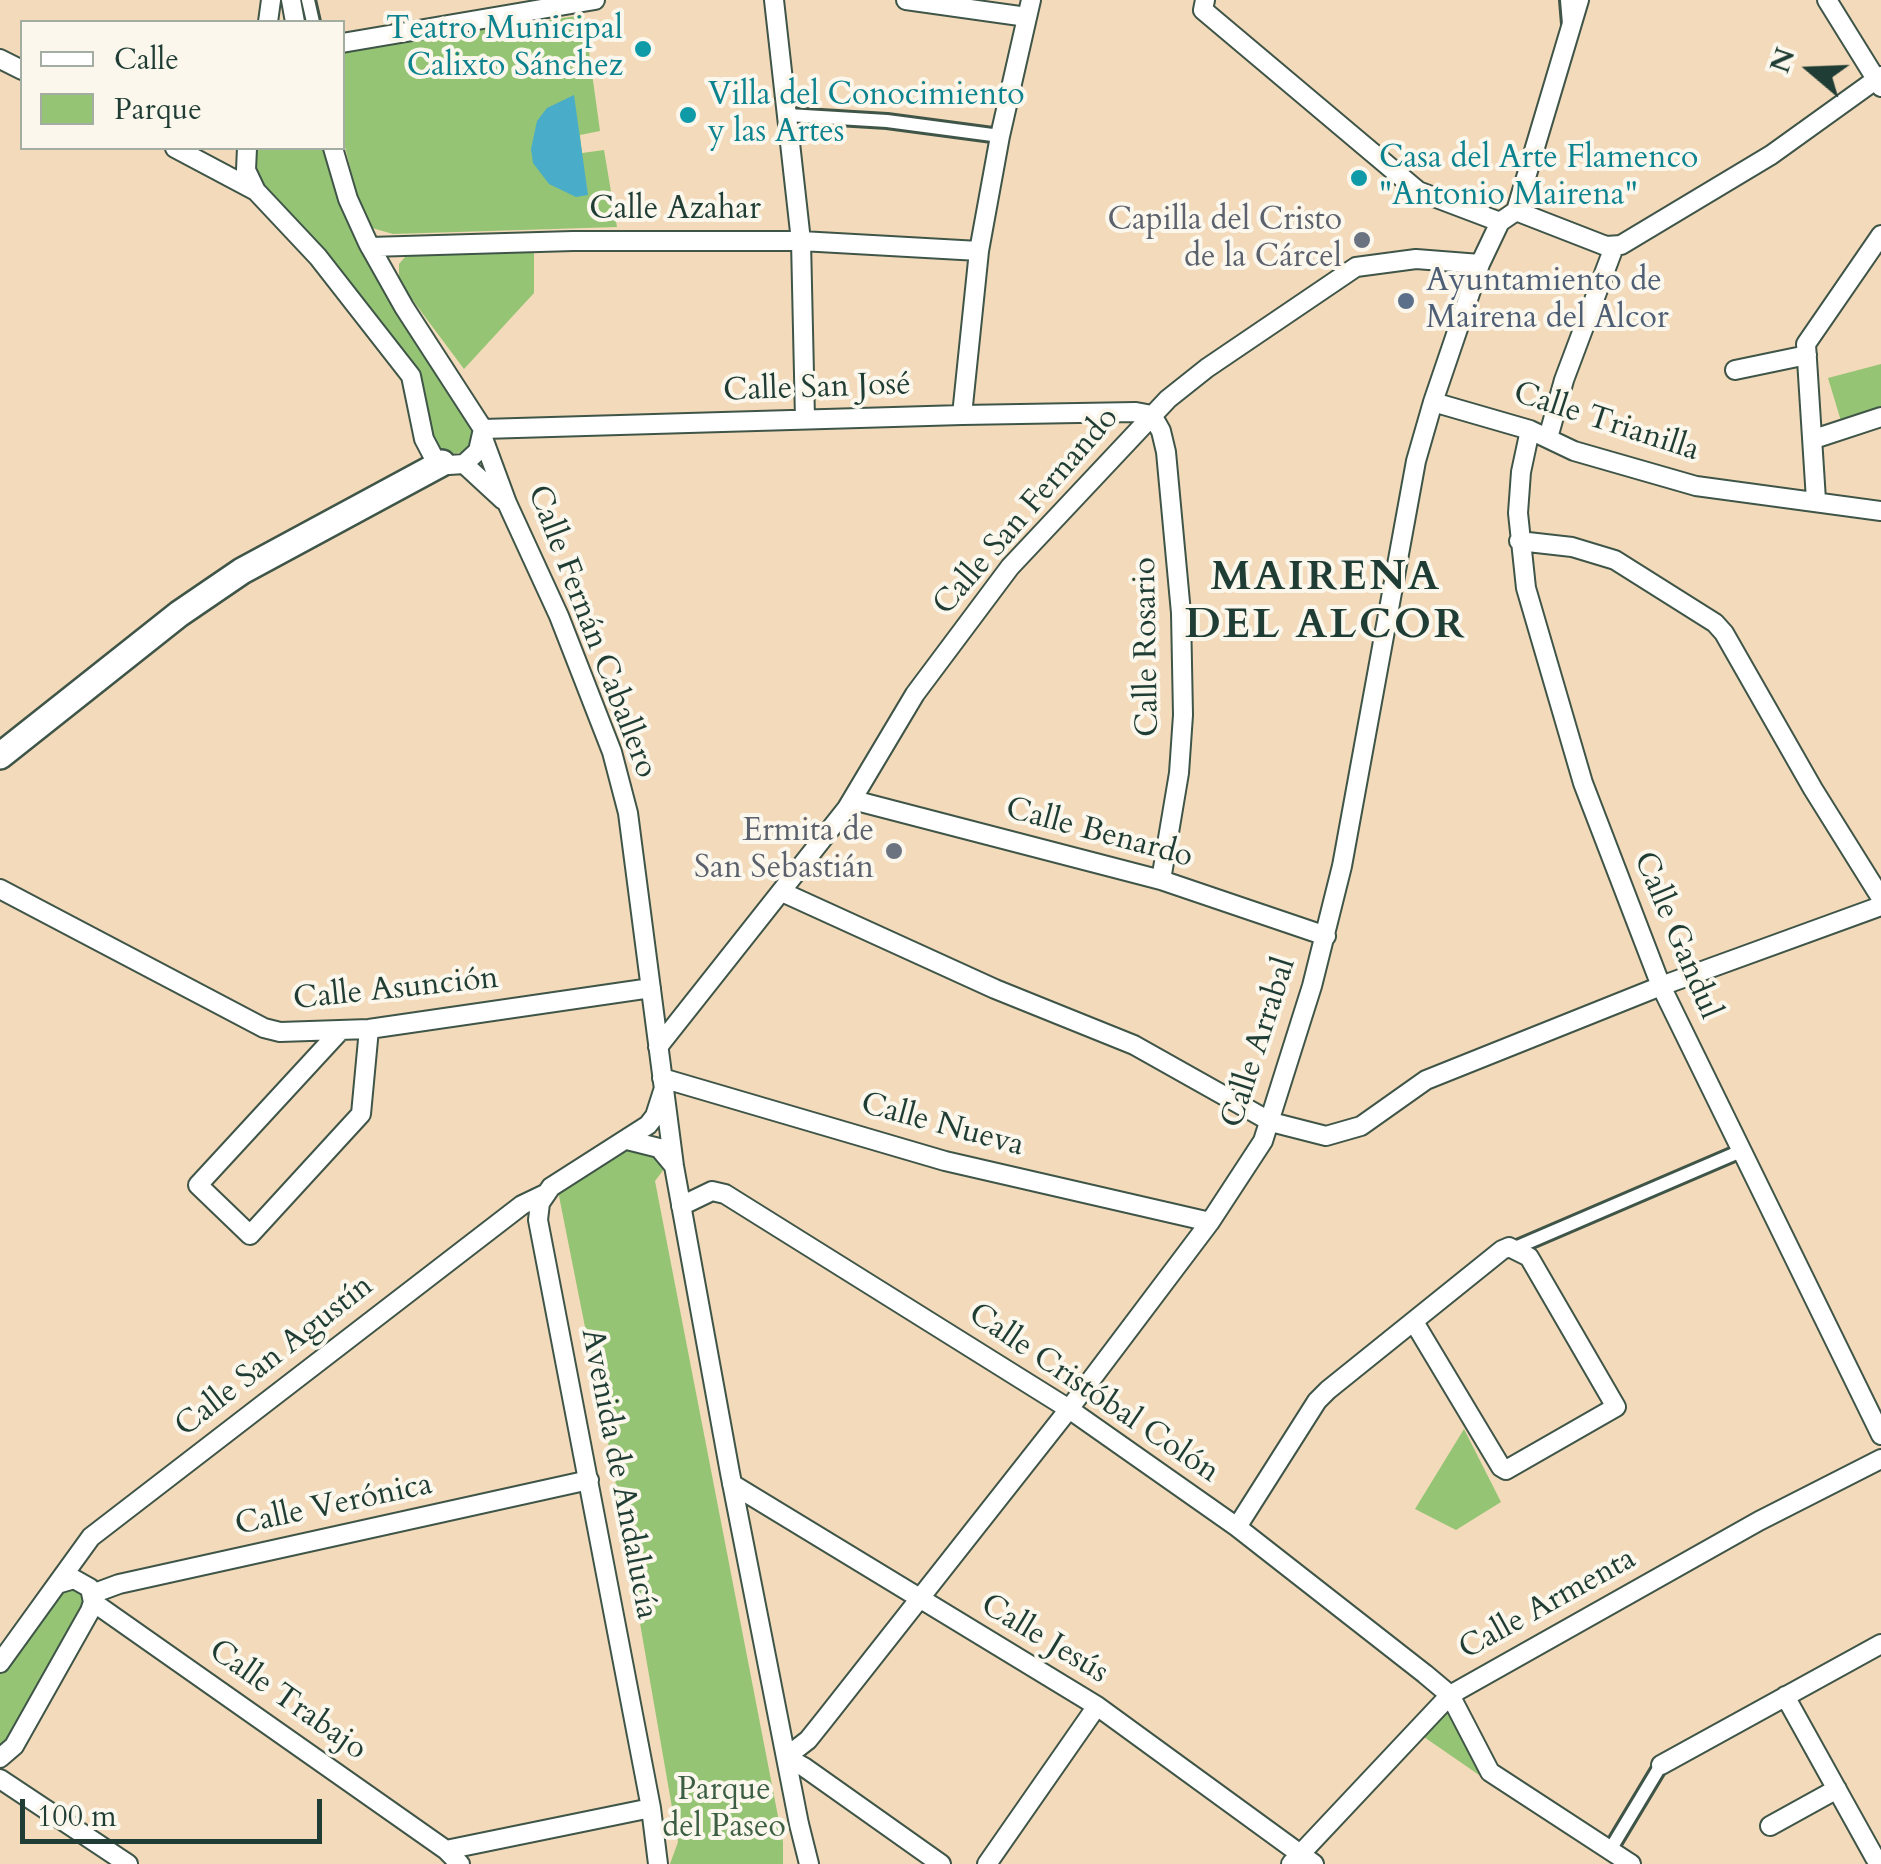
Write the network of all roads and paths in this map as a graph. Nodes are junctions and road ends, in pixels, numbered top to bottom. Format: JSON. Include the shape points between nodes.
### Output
{"nodes":[{"id":1,"x":595,"y":0,"type":"edge"},
{"id":2,"x":774,"y":0,"type":"edge"},
{"id":3,"x":906,"y":0,"type":"edge"},
{"id":4,"x":1205,"y":0,"type":"edge"},
{"id":5,"x":1567,"y":0,"type":"edge"},
{"id":6,"x":1579,"y":0,"type":"edge"},
{"id":7,"x":1827,"y":0,"type":"edge"},
{"id":8,"x":1029,"y":9,"type":"edge"},
{"id":9,"x":1569,"y":32,"type":"junction"},
{"id":10,"x":345,"y":42,"type":"edge"},
{"id":11,"x":1879,"y":81,"type":"edge"},
{"id":12,"x":788,"y":116,"type":"junction"},
{"id":13,"x":1000,"y":136,"type":"junction"},
{"id":14,"x":178,"y":150,"type":"edge"},
{"id":15,"x":243,"y":150,"type":"edge"},
{"id":16,"x":247,"y":150,"type":"edge"},
{"id":17,"x":334,"y":150,"type":"edge"},
{"id":18,"x":203,"y":162,"type":"junction"},
{"id":19,"x":256,"y":191,"type":"junction"},
{"id":20,"x":1508,"y":217,"type":"junction"},
{"id":21,"x":1881,"y":235,"type":"edge"},
{"id":22,"x":801,"y":241,"type":"junction"},
{"id":23,"x":370,"y":247,"type":"junction"},
{"id":24,"x":1614,"y":247,"type":"junction"},
{"id":25,"x":979,"y":251,"type":"junction"},
{"id":26,"x":1480,"y":264,"type":"junction"},
{"id":27,"x":1807,"y":355,"type":"junction"},
{"id":28,"x":1735,"y":370,"type":"dead end"},
{"id":29,"x":1433,"y":402,"type":"junction"},
{"id":30,"x":962,"y":415,"type":"junction"},
{"id":31,"x":1152,"y":415,"type":"junction"},
{"id":32,"x":1881,"y":417,"type":"edge"},
{"id":33,"x":805,"y":419,"type":"junction"},
{"id":34,"x":1530,"y":430,"type":"junction"},
{"id":35,"x":483,"y":434,"type":"junction"},
{"id":36,"x":1548,"y":438,"type":"junction"},
{"id":37,"x":1814,"y":439,"type":"junction"},
{"id":38,"x":453,"y":464,"type":"junction"},
{"id":39,"x":1816,"y":500,"type":"junction"},
{"id":40,"x":507,"y":504,"type":"junction"},
{"id":41,"x":1881,"y":510,"type":"edge"},
{"id":42,"x":1518,"y":541,"type":"junction"},
{"id":43,"x":0,"y":756,"type":"edge"},
{"id":44,"x":852,"y":800,"type":"junction"},
{"id":45,"x":1161,"y":880,"type":"junction"},
{"id":46,"x":0,"y":889,"type":"edge"},
{"id":47,"x":782,"y":892,"type":"junction"},
{"id":48,"x":1881,"y":898,"type":"edge"},
{"id":49,"x":1881,"y":906,"type":"edge"},
{"id":50,"x":1326,"y":936,"type":"junction"},
{"id":51,"x":1661,"y":986,"type":"junction"},
{"id":52,"x":651,"y":988,"type":"junction"},
{"id":53,"x":369,"y":1030,"type":"junction"},
{"id":54,"x":340,"y":1031,"type":"junction"},
{"id":55,"x":658,"y":1047,"type":"junction"},
{"id":56,"x":663,"y":1083,"type":"junction"},
{"id":57,"x":1271,"y":1122,"type":"junction"},
{"id":58,"x":627,"y":1140,"type":"junction"},
{"id":59,"x":1740,"y":1151,"type":"junction"},
{"id":60,"x":674,"y":1166,"type":"junction"},
{"id":61,"x":545,"y":1194,"type":"junction"},
{"id":62,"x":681,"y":1206,"type":"junction"},
{"id":63,"x":1210,"y":1222,"type":"junction"},
{"id":64,"x":1514,"y":1248,"type":"junction"},
{"id":65,"x":1414,"y":1322,"type":"junction"},
{"id":66,"x":1070,"y":1409,"type":"junction"},
{"id":67,"x":1881,"y":1435,"type":"edge"},
{"id":68,"x":1881,"y":1459,"type":"edge"},
{"id":69,"x":590,"y":1480,"type":"junction"},
{"id":70,"x":732,"y":1484,"type":"junction"},
{"id":71,"x":1237,"y":1528,"type":"junction"},
{"id":72,"x":57,"y":1584,"type":"junction"},
{"id":73,"x":93,"y":1598,"type":"junction"},
{"id":74,"x":918,"y":1598,"type":"junction"},
{"id":75,"x":1881,"y":1644,"type":"edge"},
{"id":76,"x":0,"y":1663,"type":"edge"},
{"id":77,"x":1450,"y":1695,"type":"junction"},
{"id":78,"x":1785,"y":1696,"type":"junction"},
{"id":79,"x":1097,"y":1706,"type":"junction"},
{"id":80,"x":786,"y":1757,"type":"junction"},
{"id":81,"x":0,"y":1758,"type":"edge"},
{"id":82,"x":1661,"y":1765,"type":"joint"},
{"id":83,"x":0,"y":1779,"type":"edge"},
{"id":84,"x":1837,"y":1789,"type":"junction"},
{"id":85,"x":652,"y":1808,"type":"junction"},
{"id":86,"x":798,"y":1824,"type":"junction"},
{"id":87,"x":1770,"y":1826,"type":"dead end"},
{"id":88,"x":446,"y":1850,"type":"junction"},
{"id":89,"x":1610,"y":1850,"type":"junction"},
{"id":90,"x":1875,"y":1858,"type":"dead end"},
{"id":91,"x":1301,"y":1861,"type":"edge"},
{"id":92,"x":122,"y":1863,"type":"edge"},
{"id":93,"x":460,"y":1864,"type":"edge"},
{"id":94,"x":658,"y":1864,"type":"edge"},
{"id":95,"x":801,"y":1864,"type":"edge"},
{"id":96,"x":810,"y":1864,"type":"edge"},
{"id":97,"x":941,"y":1864,"type":"edge"},
{"id":98,"x":986,"y":1864,"type":"edge"},
{"id":99,"x":1631,"y":1864,"type":"edge"}],
"edges":[{"from":1,"to":10,"type":"street"},
{"from":2,"to":12,"type":"street"},
{"from":3,"to":8,"type":"street"},
{"from":4,"to":20,"type":"street","via":[[1203,10],[1428,197]]},
{"from":5,"to":9,"type":"street"},
{"from":6,"to":9,"type":"street","name":"Calle Arrabal"},
{"from":7,"to":11,"type":"street"},
{"from":8,"to":13,"type":"street"},
{"from":9,"to":20,"type":"street","name":"Calle Arrabal"},
{"from":11,"to":24,"type":"street","via":[[1771,155]]},
{"from":12,"to":13,"type":"street"},
{"from":12,"to":22,"type":"street"},
{"from":13,"to":25,"type":"street"},
{"from":14,"to":18,"type":"street"},
{"from":15,"to":18,"type":"street"},
{"from":16,"to":19,"type":"street","via":[[246,170]]},
{"from":17,"to":23,"type":"street","name":"Calle Fernán Caballero"},
{"from":18,"to":19,"type":"street"},
{"from":19,"to":38,"type":"street","via":[[400,357],[416,390],[424,439],[434,458]]},
{"from":20,"to":24,"type":"street"},
{"from":20,"to":26,"type":"street","name":"Calle Arrabal"},
{"from":21,"to":27,"type":"street","via":[[1806,344]]},
{"from":22,"to":23,"type":"street","name":"Calle Azahar"},
{"from":22,"to":25,"type":"street","name":"Calle Azahar"},
{"from":22,"to":33,"type":"street"},
{"from":23,"to":35,"type":"street","name":"Calle Fernán Caballero"},
{"from":24,"to":36,"type":"street"},
{"from":25,"to":30,"type":"street"},
{"from":26,"to":29,"type":"street","name":"Calle Arrabal"},
{"from":26,"to":31,"type":"street","name":"Calle San Fernando","via":[[1416,260],[1356,266],[1207,368]]},
{"from":27,"to":28,"type":"street"},
{"from":27,"to":37,"type":"street"},
{"from":29,"to":34,"type":"street","name":"Calle Trianilla"},
{"from":29,"to":50,"type":"street","name":"Calle Arrabal","via":[[1406,506]]},
{"from":30,"to":31,"type":"street","name":"Calle San José"},
{"from":30,"to":33,"type":"street","name":"Calle San José"},
{"from":31,"to":44,"type":"street","name":"Calle San Fernando","via":[[1010,567],[915,694]]},
{"from":31,"to":45,"type":"street","name":"Calle Rosario","via":[[1166,452],[1182,613],[1180,754]]},
{"from":32,"to":37,"type":"street"},
{"from":33,"to":35,"type":"street","name":"Calle San José"},
{"from":34,"to":36,"type":"street","name":"Calle Trianilla"},
{"from":34,"to":42,"type":"street","name":"Calle Gandul"},
{"from":35,"to":38,"type":"street","via":[[478,451]]},
{"from":35,"to":40,"type":"street","name":"Calle Fernán Caballero"},
{"from":36,"to":39,"type":"street","name":"Calle Trianilla","via":[[1696,486]]},
{"from":37,"to":39,"type":"street"},
{"from":38,"to":40,"type":"street"},
{"from":38,"to":43,"type":"main road","via":[[242,571]]},
{"from":39,"to":41,"type":"street","name":"Calle Trianilla"},
{"from":40,"to":52,"type":"street","name":"Calle Fernán Caballero","via":[[559,616],[620,779]]},
{"from":42,"to":48,"type":"street","via":[[1615,560],[1714,623]]},
{"from":42,"to":51,"type":"street","name":"Calle Gandul","via":[[1569,742]]},
{"from":44,"to":45,"type":"street","name":"Calle Benardo"},
{"from":44,"to":47,"type":"street","name":"Calle San Fernando"},
{"from":45,"to":50,"type":"street","name":"Calle Benardo"},
{"from":46,"to":54,"type":"street","name":"Calle Asunción","via":[[264,1028]]},
{"from":47,"to":55,"type":"street","name":"Calle San Fernando"},
{"from":47,"to":57,"type":"street","via":[[1134,1045]]},
{"from":49,"to":51,"type":"street"},
{"from":50,"to":57,"type":"street","name":"Calle Arrabal"},
{"from":51,"to":57,"type":"street","via":[[1426,1080],[1350,1131],[1326,1136]]},
{"from":51,"to":59,"type":"street","name":"Calle Gandul"},
{"from":52,"to":53,"type":"street","name":"Calle Asunción"},
{"from":52,"to":55,"type":"street","name":"Calle Fernán Caballero"},
{"from":53,"to":54,"type":"street","name":"Calle Asunción"},
{"from":53,"to":54,"type":"street","via":[[360,1114],[250,1235],[198,1185]]},
{"from":55,"to":56,"type":"street","name":"Calle Fernán Caballero"},
{"from":56,"to":58,"type":"street","via":[[654,1116]]},
{"from":56,"to":60,"type":"street"},
{"from":56,"to":63,"type":"street","name":"Calle Nueva","via":[[945,1160]]},
{"from":57,"to":63,"type":"street","name":"Calle Arrabal"},
{"from":58,"to":60,"type":"street","via":[[660,1148]]},
{"from":58,"to":61,"type":"street"},
{"from":59,"to":64,"type":"street"},
{"from":59,"to":67,"type":"street","name":"Calle Gandul"},
{"from":60,"to":62,"type":"street"},
{"from":61,"to":69,"type":"street","name":"Avenida de Andalucía","via":[[539,1230]]},
{"from":61,"to":72,"type":"street","name":"Calle San Agustín","via":[[522,1205],[91,1537]]},
{"from":62,"to":66,"type":"street","name":"Calle Cristóbal Colón","via":[[712,1191],[725,1194]]},
{"from":62,"to":70,"type":"street"},
{"from":63,"to":66,"type":"street","name":"Calle Arrabal"},
{"from":64,"to":65,"type":"street","via":[[1502,1250]]},
{"from":64,"to":65,"type":"street","via":[[1529,1257],[1616,1407],[1506,1470]]},
{"from":65,"to":71,"type":"street","via":[[1317,1401]]},
{"from":66,"to":71,"type":"street","name":"Calle Cristóbal Colón"},
{"from":66,"to":74,"type":"street","name":"Calle Arrabal"},
{"from":68,"to":77,"type":"street","name":"Calle Armenta","via":[[1759,1520]]},
{"from":69,"to":73,"type":"street","name":"Calle Verónica","via":[[119,1584]]},
{"from":69,"to":85,"type":"street","name":"Avenida de Andalucía"},
{"from":70,"to":74,"type":"street","name":"Calle Jesús"},
{"from":70,"to":80,"type":"street"},
{"from":71,"to":77,"type":"street","name":"Calle Cristóbal Colón"},
{"from":72,"to":73,"type":"street","via":[[74,1579]]},
{"from":72,"to":76,"type":"street","name":"Calle San Agustín"},
{"from":73,"to":81,"type":"street","via":[[14,1746]]},
{"from":73,"to":88,"type":"street","name":"Calle Trabajo"},
{"from":74,"to":79,"type":"street","name":"Calle Jesús"},
{"from":74,"to":80,"type":"street","name":"Calle Arrabal","via":[[816,1730]]},
{"from":75,"to":78,"type":"street"},
{"from":77,"to":89,"type":"street","via":[[1490,1772]]},
{"from":77,"to":91,"type":"street","name":"Calle Armenta"},
{"from":78,"to":82,"type":"street"},
{"from":78,"to":84,"type":"street"},
{"from":79,"to":91,"type":"street","name":"Calle Jesús"},
{"from":79,"to":98,"type":"street"},
{"from":80,"to":86,"type":"street"},
{"from":80,"to":97,"type":"street"},
{"from":82,"to":89,"type":"street"},
{"from":83,"to":92,"type":"street"},
{"from":84,"to":87,"type":"street"},
{"from":84,"to":90,"type":"street"},
{"from":85,"to":88,"type":"street"},
{"from":85,"to":94,"type":"street","name":"Avenida de Andalucía"},
{"from":86,"to":95,"type":"street"},
{"from":86,"to":96,"type":"street"},
{"from":88,"to":93,"type":"street","name":"Calle Trabajo"},
{"from":89,"to":99,"type":"street"}]}
